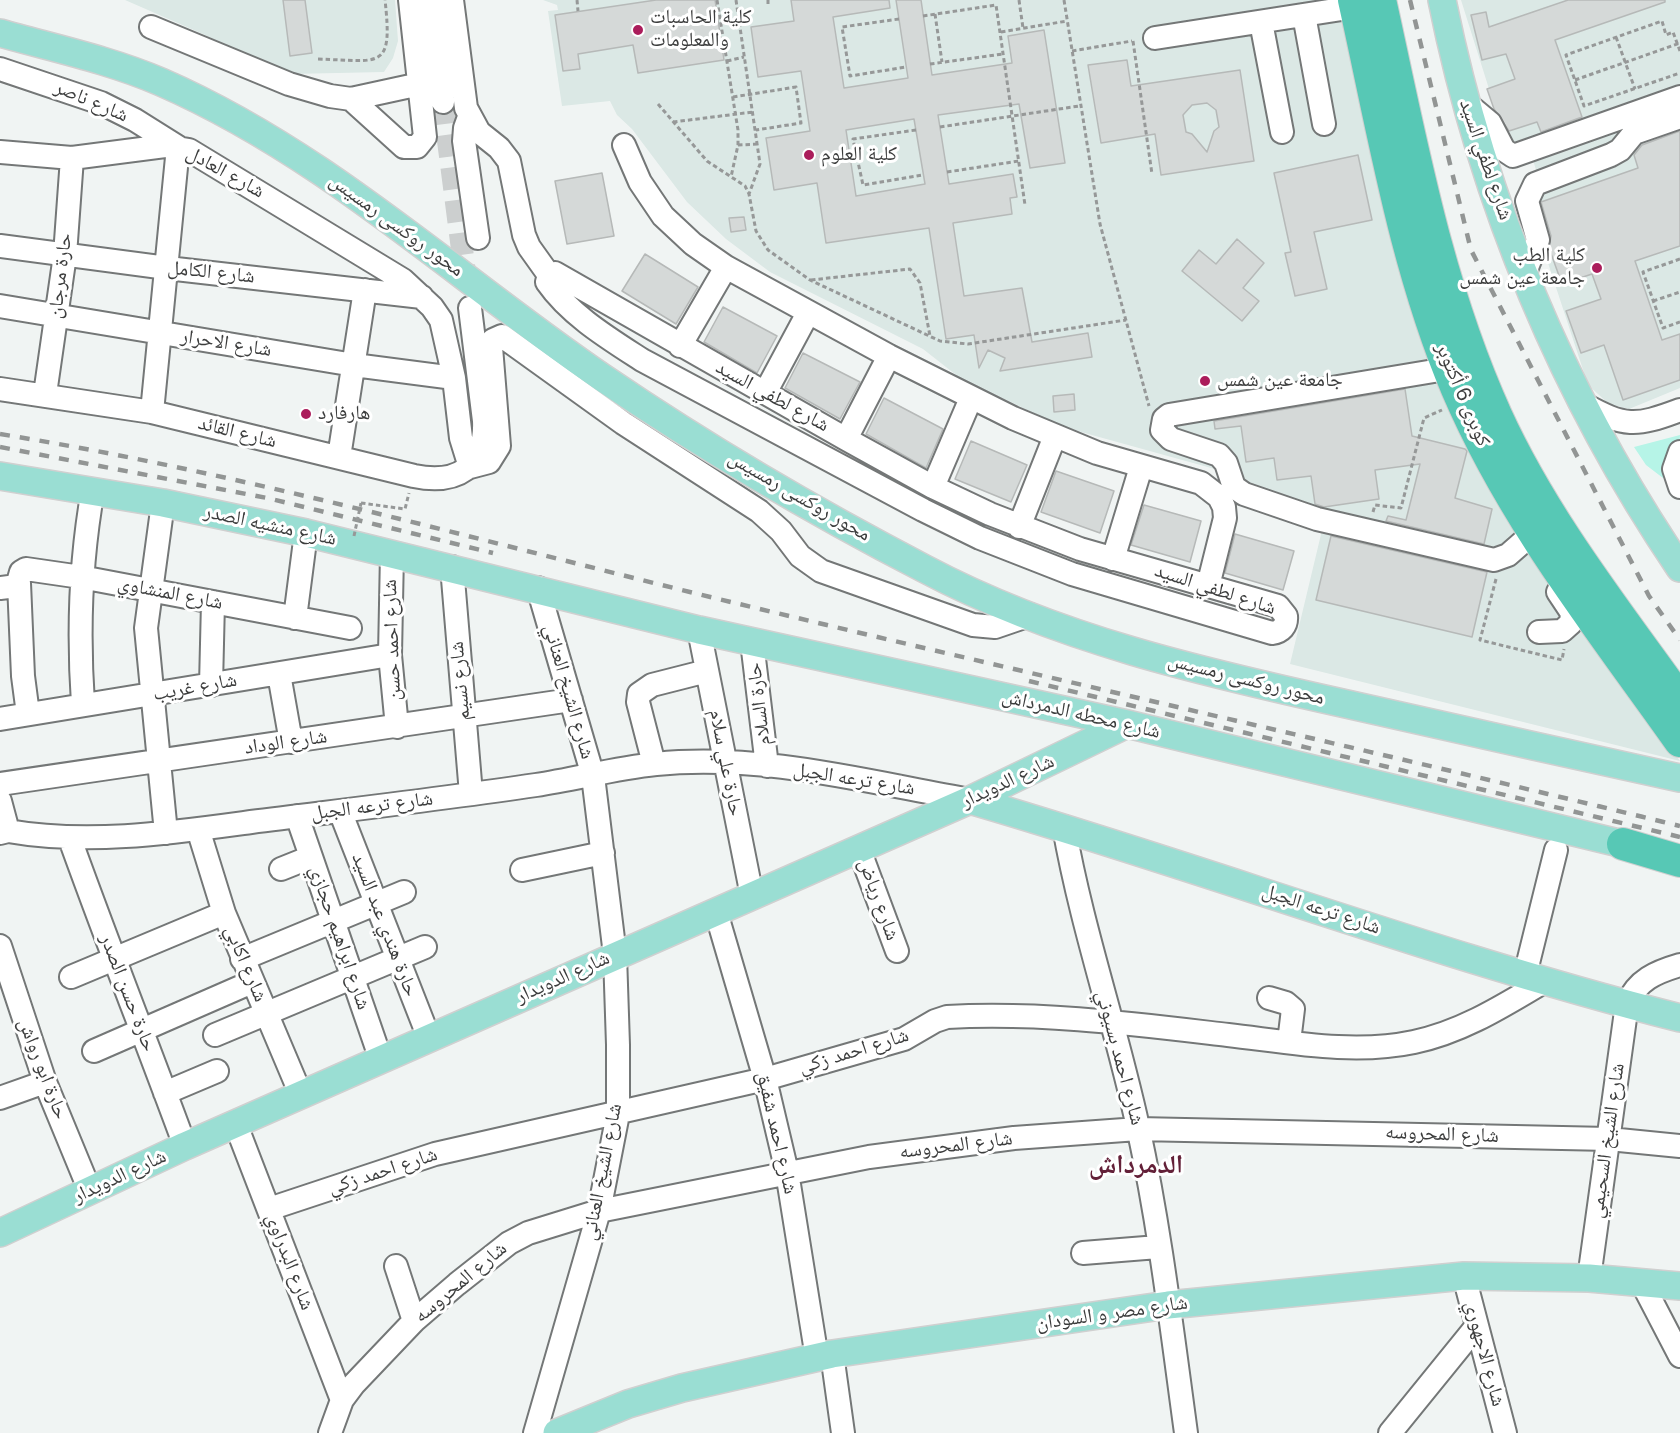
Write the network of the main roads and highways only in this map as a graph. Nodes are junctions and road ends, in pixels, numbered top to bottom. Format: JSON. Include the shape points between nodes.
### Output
{"nodes":[{"id":1,"x":1380,"y":0,"type":"edge"},
{"id":2,"x":1442,"y":0,"type":"edge"},
{"id":3,"x":1345,"y":3,"type":"edge"},
{"id":4,"x":0,"y":33,"type":"edge"},
{"id":5,"x":0,"y":476,"type":"edge"},
{"id":6,"x":1680,"y":568,"type":"edge"},
{"id":7,"x":538,"y":588,"type":"joint"},
{"id":8,"x":1680,"y":700,"type":"edge"},
{"id":9,"x":1127,"y":724,"type":"junction"},
{"id":10,"x":1680,"y":741,"type":"edge"},
{"id":11,"x":1680,"y":778,"type":"edge"},
{"id":12,"x":970,"y":800,"type":"junction"},
{"id":13,"x":1623,"y":844,"type":"joint"},
{"id":14,"x":1680,"y":861,"type":"edge"},
{"id":15,"x":1680,"y":1018,"type":"edge"},
{"id":16,"x":0,"y":1233,"type":"edge"},
{"id":17,"x":1680,"y":1286,"type":"edge"},
{"id":18,"x":557,"y":1433,"type":"edge"}],
"edges":[{"from":1,"to":8,"type":"highway","name":"كوبرى 6 أكتوبر","via":[[1441,266],[1480,380],[1514,453],[1550,514]]},
{"from":2,"to":6,"type":"main road","name":"شارع لطفي السيد","via":[[1466,103],[1524,275],[1583,404]]},
{"from":3,"to":10,"type":"highway","name":"كوبرى 6 أكتوبر","via":[[1416,272],[1457,389],[1493,464],[1535,535]]},
{"from":4,"to":11,"type":"main road","name":"محور روكسى رمسيس","via":[[158,81],[274,141],[335,180],[536,330],[669,421],[928,571],[1030,615],[1224,677]]},
{"from":5,"to":7,"type":"main road","name":"شارع منشيه الصدر","via":[[163,503]]},
{"from":7,"to":9,"type":"main road","name":"شارع محطه الدمرداش","via":[[699,630]]},
{"from":9,"to":12,"type":"main road","name":"شارع الدويدار"},
{"from":9,"to":13,"type":"main road","name":"شارع محطه الدمرداش"},
{"from":12,"to":15,"type":"main road","name":"شارع ترعه الجبل","via":[[1535,978]]},
{"from":12,"to":16,"type":"main road","name":"شارع الدويدار","via":[[185,1146]]},
{"from":13,"to":14,"type":"highway"},
{"from":17,"to":18,"type":"main road","name":"شارع مصر و السودان","via":[[1589,1278],[1464,1276],[1168,1305],[825,1356],[682,1388],[628,1404]]}]}
